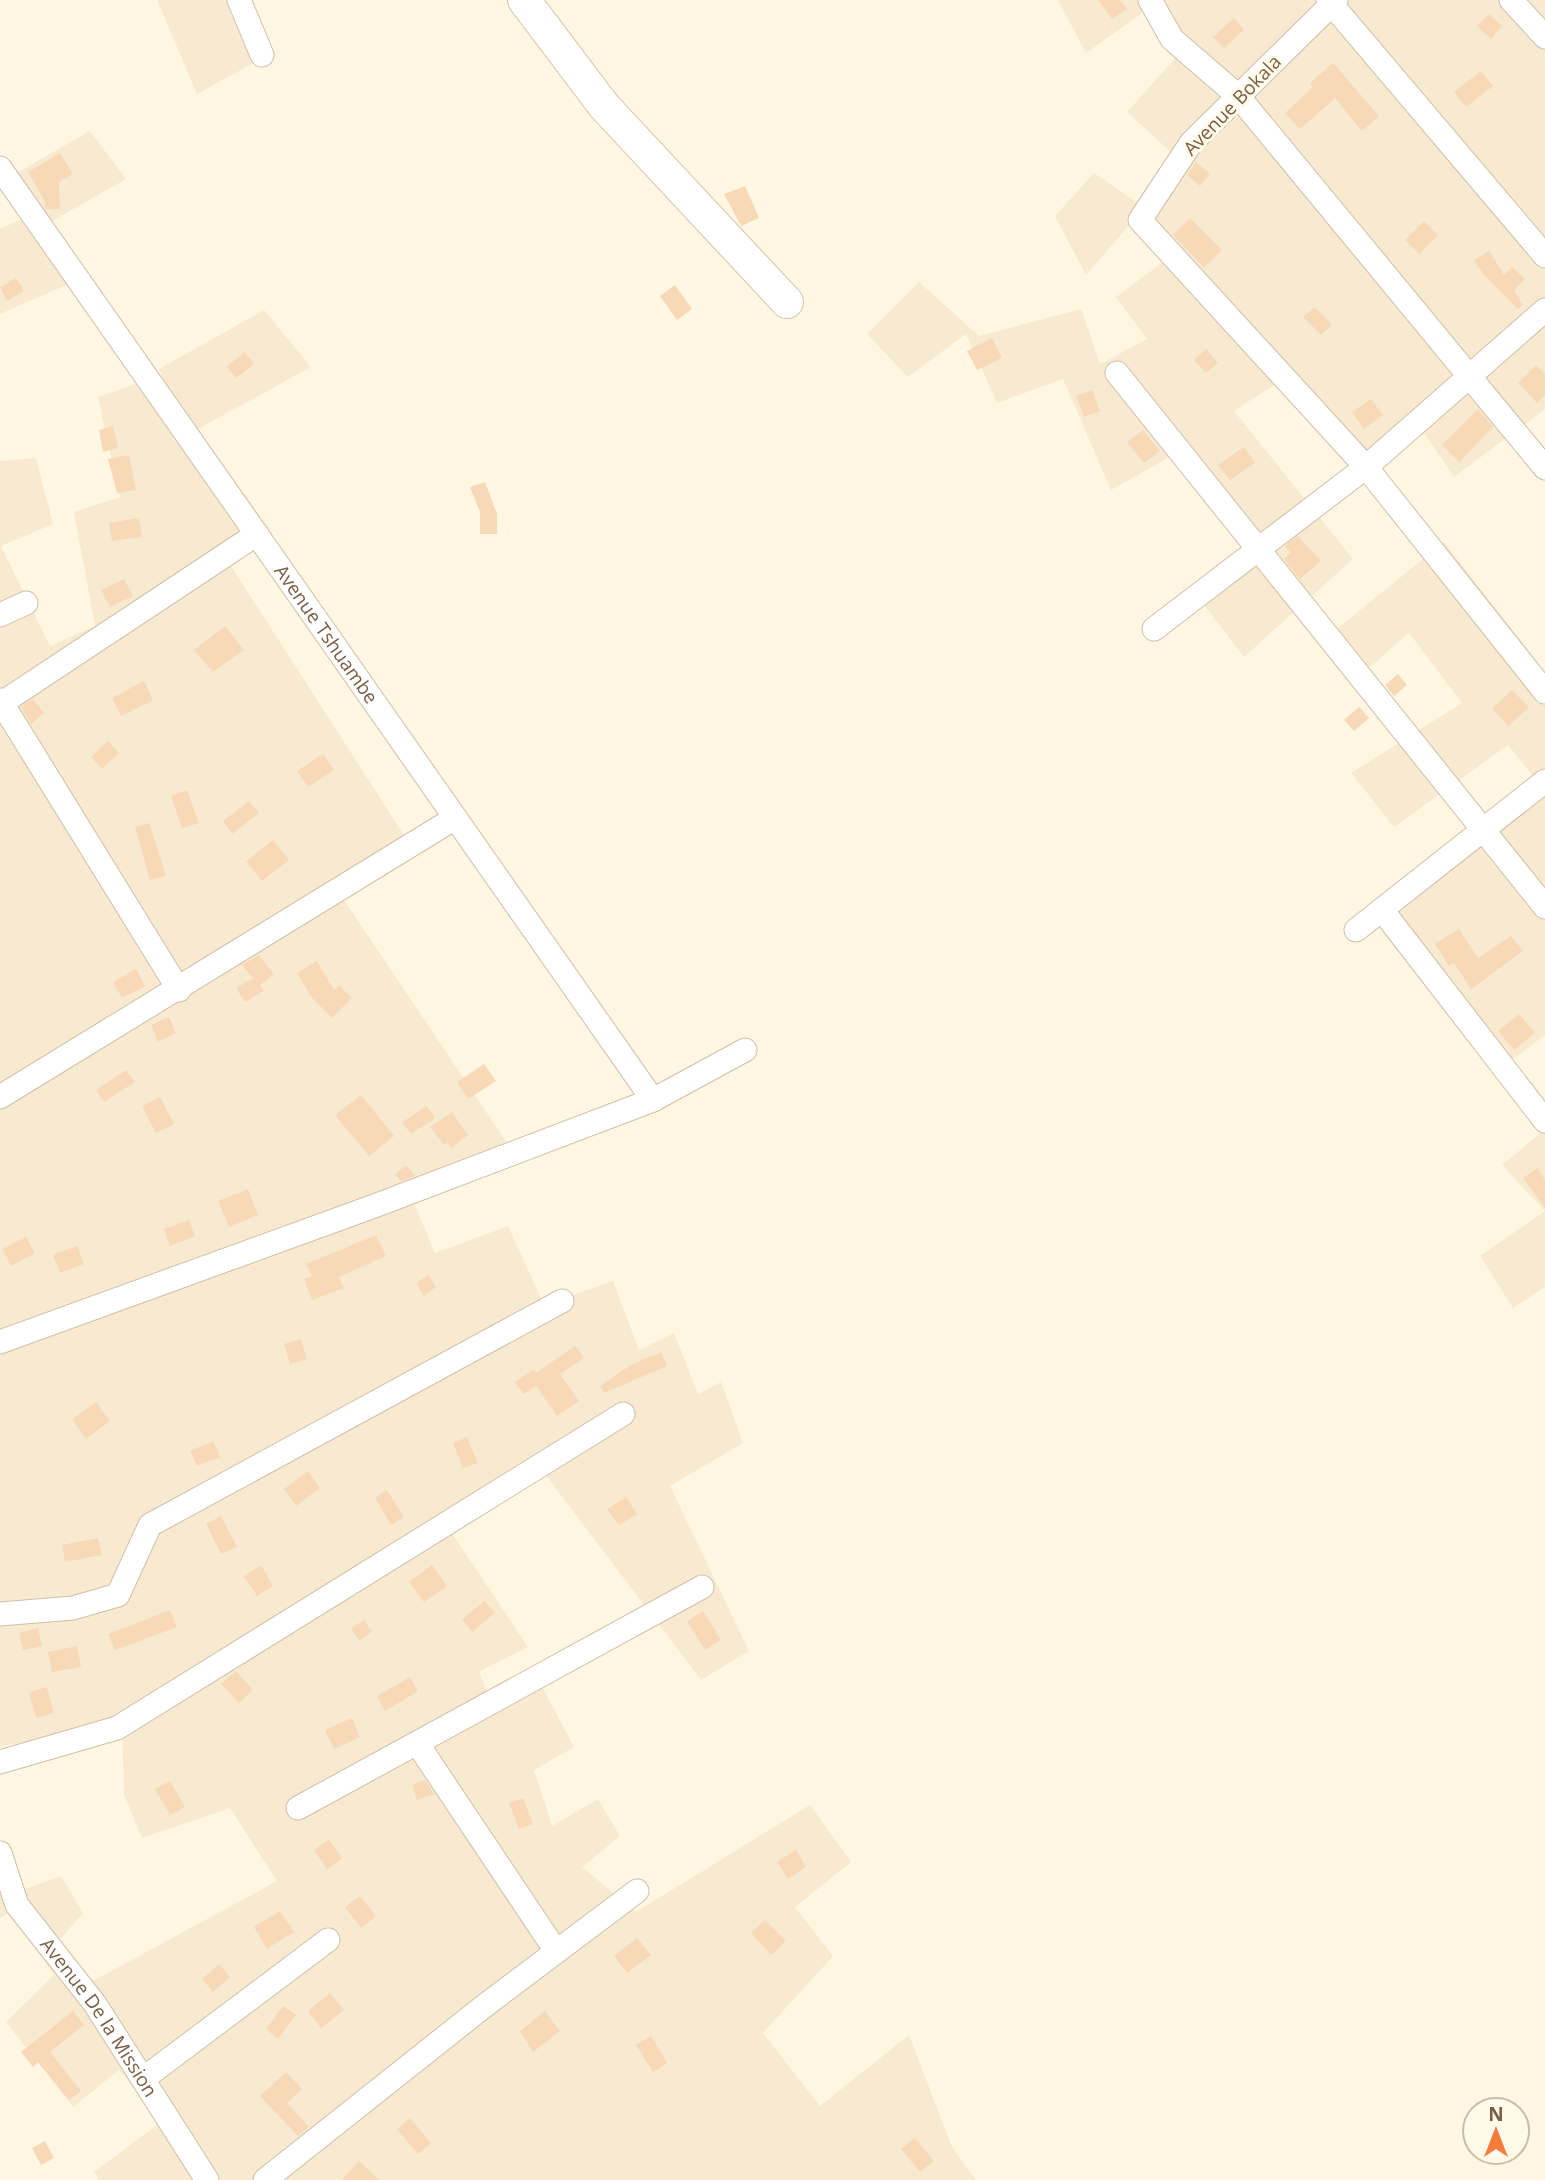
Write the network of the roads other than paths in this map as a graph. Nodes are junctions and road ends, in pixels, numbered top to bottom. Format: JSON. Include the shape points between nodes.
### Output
{"nodes":[{"id":1,"x":239,"y":0,"type":"edge"},
{"id":2,"x":524,"y":0,"type":"edge"},
{"id":3,"x":1150,"y":0,"type":"edge"},
{"id":4,"x":1511,"y":0,"type":"edge"},
{"id":5,"x":1332,"y":2,"type":"edge"},
{"id":6,"x":1545,"y":37,"type":"edge"},
{"id":7,"x":262,"y":55,"type":"dead end"},
{"id":8,"x":1238,"y":96,"type":"junction"},
{"id":9,"x":0,"y":168,"type":"edge"},
{"id":10,"x":10,"y":202,"type":"edge"},
{"id":11,"x":1545,"y":256,"type":"edge"},
{"id":12,"x":788,"y":302,"type":"dead end"},
{"id":13,"x":1545,"y":310,"type":"edge"},
{"id":14,"x":1117,"y":373,"type":"dead end"},
{"id":15,"x":1471,"y":375,"type":"junction"},
{"id":16,"x":1367,"y":467,"type":"junction"},
{"id":17,"x":1545,"y":468,"type":"edge"},
{"id":18,"x":257,"y":534,"type":"junction"},
{"id":19,"x":1259,"y":551,"type":"junction"},
{"id":20,"x":26,"y":603,"type":"dead end"},
{"id":21,"x":0,"y":615,"type":"edge"},
{"id":22,"x":1154,"y":629,"type":"dead end"},
{"id":23,"x":1545,"y":692,"type":"edge"},
{"id":24,"x":1,"y":702,"type":"edge"},
{"id":25,"x":8,"y":735,"type":"edge"},
{"id":26,"x":1545,"y":781,"type":"edge"},
{"id":27,"x":455,"y":818,"type":"junction"},
{"id":28,"x":1482,"y":831,"type":"junction"},
{"id":29,"x":1545,"y":907,"type":"edge"},
{"id":30,"x":1382,"y":910,"type":"junction"},
{"id":31,"x":1356,"y":930,"type":"dead end"},
{"id":32,"x":179,"y":990,"type":"junction"},
{"id":33,"x":745,"y":1050,"type":"dead end"},
{"id":34,"x":0,"y":1097,"type":"edge"},
{"id":35,"x":653,"y":1100,"type":"junction"},
{"id":36,"x":1545,"y":1121,"type":"edge"},
{"id":37,"x":562,"y":1301,"type":"dead end"},
{"id":38,"x":0,"y":1342,"type":"edge"},
{"id":39,"x":623,"y":1414,"type":"dead end"},
{"id":40,"x":702,"y":1587,"type":"dead end"},
{"id":41,"x":0,"y":1614,"type":"edge"},
{"id":42,"x":417,"y":1743,"type":"junction"},
{"id":43,"x":0,"y":1762,"type":"edge"},
{"id":44,"x":298,"y":1808,"type":"dead end"},
{"id":45,"x":0,"y":1853,"type":"edge"},
{"id":46,"x":637,"y":1891,"type":"dead end"},
{"id":47,"x":328,"y":1940,"type":"dead end"},
{"id":48,"x":556,"y":1951,"type":"junction"},
{"id":49,"x":143,"y":2079,"type":"junction"},
{"id":50,"x":207,"y":2180,"type":"edge"},
{"id":51,"x":265,"y":2180,"type":"edge"}],
"edges":[{"from":1,"to":7,"type":"street"},
{"from":2,"to":12,"type":"street","via":[[604,106]]},
{"from":3,"to":8,"type":"street","via":[[1172,39]]},
{"from":4,"to":6,"type":"street"},
{"from":5,"to":8,"type":"street","name":"Avenue Bokala"},
{"from":5,"to":11,"type":"street"},
{"from":8,"to":15,"type":"street"},
{"from":8,"to":16,"type":"street","name":"Avenue Bokala","via":[[1191,143],[1140,220]]},
{"from":9,"to":10,"type":"street","name":"Avenue Tshuambe"},
{"from":10,"to":18,"type":"street","name":"Avenue Tshuambe"},
{"from":13,"to":15,"type":"street"},
{"from":14,"to":19,"type":"street"},
{"from":15,"to":16,"type":"street"},
{"from":15,"to":17,"type":"street"},
{"from":16,"to":19,"type":"street"},
{"from":16,"to":23,"type":"street"},
{"from":18,"to":24,"type":"street"},
{"from":18,"to":27,"type":"street","name":"Avenue Tshuambe"},
{"from":19,"to":22,"type":"street"},
{"from":19,"to":28,"type":"street"},
{"from":20,"to":21,"type":"street"},
{"from":24,"to":25,"type":"street"},
{"from":25,"to":32,"type":"street"},
{"from":26,"to":28,"type":"street"},
{"from":27,"to":32,"type":"street"},
{"from":27,"to":35,"type":"street","name":"Avenue Tshuambe"},
{"from":28,"to":29,"type":"street"},
{"from":28,"to":30,"type":"street"},
{"from":30,"to":31,"type":"street"},
{"from":30,"to":36,"type":"street"},
{"from":32,"to":34,"type":"street"},
{"from":33,"to":35,"type":"street"},
{"from":35,"to":38,"type":"street"},
{"from":37,"to":41,"type":"street","via":[[150,1525],[118,1595],[73,1608]]},
{"from":39,"to":43,"type":"street","via":[[117,1728]]},
{"from":40,"to":42,"type":"street"},
{"from":42,"to":44,"type":"street"},
{"from":42,"to":48,"type":"street"},
{"from":45,"to":49,"type":"street","name":"Avenue De la Mission","via":[[17,1905],[95,2004]]},
{"from":46,"to":48,"type":"street"},
{"from":47,"to":49,"type":"street"},
{"from":48,"to":51,"type":"street"},
{"from":49,"to":50,"type":"street","name":"Avenue De la Mission"}]}
